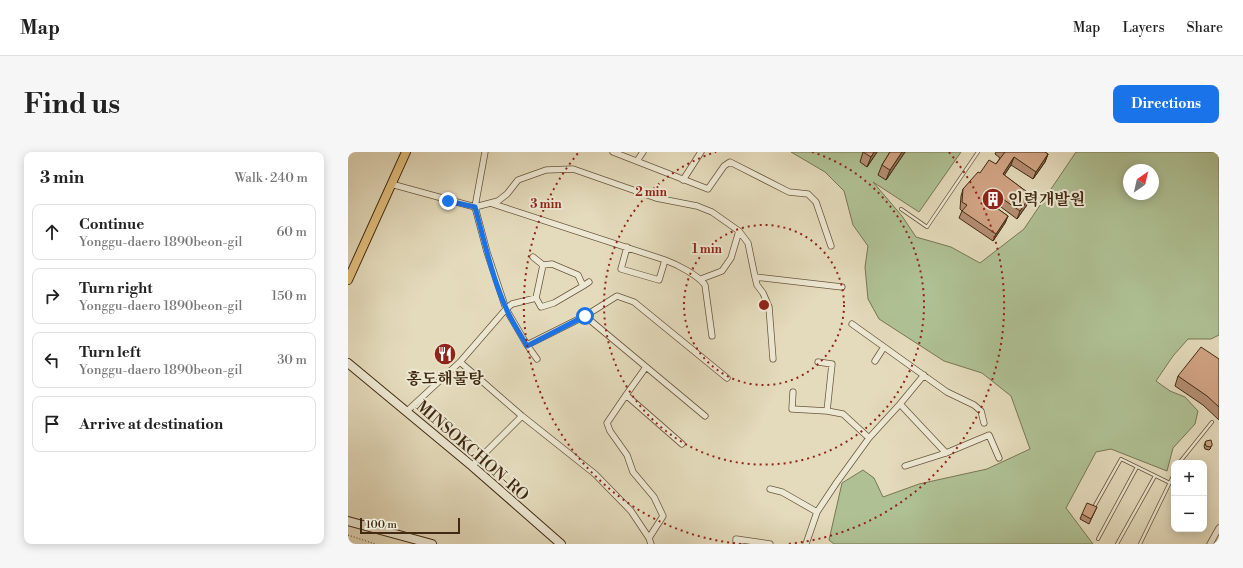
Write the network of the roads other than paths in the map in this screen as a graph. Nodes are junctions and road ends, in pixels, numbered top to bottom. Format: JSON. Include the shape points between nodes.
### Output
{"nodes":[{"id":1,"x":406,"y":152,"type":"edge"},
{"id":2,"x":485,"y":152,"type":"edge"},
{"id":3,"x":613,"y":152,"type":"edge"},
{"id":4,"x":643,"y":152,"type":"edge"},
{"id":5,"x":701,"y":152,"type":"edge"},
{"id":6,"x":978,"y":152,"type":"edge"},
{"id":7,"x":637,"y":162,"type":"junction"},
{"id":8,"x":683,"y":180,"type":"junction"},
{"id":9,"x":391,"y":184,"type":"junction"},
{"id":10,"x":490,"y":203,"type":"junction"},
{"id":11,"x":475,"y":207,"type":"junction"},
{"id":12,"x":901,"y":209,"type":"dead end"},
{"id":13,"x":740,"y":231,"type":"junction"},
{"id":14,"x":831,"y":246,"type":"dead end"},
{"id":15,"x":627,"y":247,"type":"junction"},
{"id":16,"x":533,"y":257,"type":"dead end"},
{"id":17,"x":664,"y":260,"type":"junction"},
{"id":18,"x":543,"y":265,"type":"junction"},
{"id":19,"x":755,"y":277,"type":"junction"},
{"id":20,"x":701,"y":279,"type":"junction"},
{"id":21,"x":348,"y":280,"type":"edge"},
{"id":22,"x":589,"y":282,"type":"dead end"},
{"id":23,"x":584,"y":286,"type":"junction"},
{"id":24,"x":842,"y":287,"type":"dead end"},
{"id":25,"x":536,"y":298,"type":"junction"},
{"id":26,"x":506,"y":309,"type":"junction"},
{"id":27,"x":585,"y":316,"type":"junction"},
{"id":28,"x":852,"y":324,"type":"dead end"},
{"id":29,"x":712,"y":336,"type":"dead end"},
{"id":30,"x":527,"y":346,"type":"junction"},
{"id":31,"x":884,"y":347,"type":"junction"},
{"id":32,"x":537,"y":359,"type":"dead end"},
{"id":33,"x":773,"y":359,"type":"dead end"},
{"id":34,"x":875,"y":361,"type":"dead end"},
{"id":35,"x":460,"y":362,"type":"junction"},
{"id":36,"x":818,"y":362,"type":"dead end"},
{"id":37,"x":348,"y":363,"type":"edge"},
{"id":38,"x":646,"y":367,"type":"junction"},
{"id":39,"x":924,"y":375,"type":"junction"},
{"id":40,"x":727,"y":378,"type":"dead end"},
{"id":41,"x":793,"y":392,"type":"dead end"},
{"id":42,"x":626,"y":395,"type":"junction"},
{"id":43,"x":900,"y":404,"type":"junction"},
{"id":44,"x":407,"y":411,"type":"junction"},
{"id":45,"x":827,"y":411,"type":"junction"},
{"id":46,"x":522,"y":416,"type":"junction"},
{"id":47,"x":705,"y":416,"type":"dead end"},
{"id":48,"x":1212,"y":422,"type":"dead end"},
{"id":49,"x":984,"y":423,"type":"dead end"},
{"id":50,"x":869,"y":438,"type":"junction"},
{"id":51,"x":682,"y":444,"type":"dead end"},
{"id":52,"x":946,"y":453,"type":"junction"},
{"id":53,"x":999,"y":458,"type":"dead end"},
{"id":54,"x":1181,"y":460,"type":"edge"},
{"id":55,"x":472,"y":466,"type":"junction"},
{"id":56,"x":905,"y":466,"type":"dead end"},
{"id":57,"x":1137,"y":467,"type":"junction"},
{"id":58,"x":1155,"y":476,"type":"junction"},
{"id":59,"x":1170,"y":483,"type":"joint"},
{"id":60,"x":770,"y":489,"type":"dead end"},
{"id":61,"x":1094,"y":507,"type":"edge"},
{"id":62,"x":817,"y":512,"type":"junction"},
{"id":63,"x":348,"y":521,"type":"edge"},
{"id":64,"x":1219,"y":528,"type":"edge"},
{"id":65,"x":649,"y":538,"type":"junction"},
{"id":66,"x":1098,"y":539,"type":"dead end"},
{"id":67,"x":432,"y":544,"type":"edge"},
{"id":68,"x":561,"y":544,"type":"edge"},
{"id":69,"x":651,"y":544,"type":"edge"},
{"id":70,"x":736,"y":544,"type":"edge"},
{"id":71,"x":770,"y":544,"type":"edge"},
{"id":72,"x":806,"y":544,"type":"edge"},
{"id":73,"x":1117,"y":544,"type":"edge"},
{"id":74,"x":1140,"y":544,"type":"edge"},
{"id":75,"x":1210,"y":544,"type":"edge"}],
"edges":[{"from":1,"to":9,"type":"main road"},
{"from":2,"to":11,"type":"street"},
{"from":3,"to":7,"type":"street"},
{"from":4,"to":7,"type":"street"},
{"from":5,"to":8,"type":"street"},
{"from":6,"to":12,"type":"lane","via":[[927,227]]},
{"from":7,"to":8,"type":"street"},
{"from":8,"to":14,"type":"street","via":[[708,189],[724,166],[730,162],[788,192],[808,194],[816,202]]},
{"from":9,"to":11,"type":"street"},
{"from":9,"to":21,"type":"main road"},
{"from":10,"to":11,"type":"street"},
{"from":10,"to":13,"type":"street","via":[[507,194],[518,180],[546,170],[573,169],[656,198],[697,206],[712,212]]},
{"from":10,"to":15,"type":"street"},
{"from":11,"to":26,"type":"street"},
{"from":13,"to":19,"type":"street","via":[[748,243]]},
{"from":13,"to":20,"type":"street","via":[[722,271]]},
{"from":15,"to":17,"type":"street"},
{"from":15,"to":17,"type":"street","via":[[621,269],[659,280]]},
{"from":16,"to":18,"type":"street"},
{"from":17,"to":20,"type":"street"},
{"from":18,"to":23,"type":"street","via":[[552,264],[578,275]]},
{"from":18,"to":25,"type":"street"},
{"from":19,"to":24,"type":"street"},
{"from":19,"to":33,"type":"street","via":[[769,307]]},
{"from":20,"to":29,"type":"street","via":[[705,285]]},
{"from":22,"to":23,"type":"street"},
{"from":23,"to":25,"type":"street","via":[[554,303],[541,307]]},
{"from":25,"to":26,"type":"street","via":[[512,304]]},
{"from":26,"to":30,"type":"street"},
{"from":26,"to":35,"type":"street"},
{"from":27,"to":30,"type":"street"},
{"from":27,"to":38,"type":"street"},
{"from":27,"to":40,"type":"street","via":[[617,296],[634,302]]},
{"from":28,"to":31,"type":"street"},
{"from":30,"to":32,"type":"street"},
{"from":31,"to":34,"type":"street"},
{"from":31,"to":39,"type":"street"},
{"from":35,"to":44,"type":"street"},
{"from":35,"to":46,"type":"street"},
{"from":36,"to":45,"type":"street","via":[[832,364]]},
{"from":37,"to":44,"type":"street","name":"MINSOKCHON-RO"},
{"from":38,"to":42,"type":"street"},
{"from":38,"to":47,"type":"street"},
{"from":39,"to":43,"type":"street"},
{"from":39,"to":49,"type":"street","via":[[947,392],[974,405],[981,411]]},
{"from":41,"to":45,"type":"street","via":[[792,409]]},
{"from":42,"to":51,"type":"street"},
{"from":42,"to":65,"type":"street","via":[[607,423],[627,455],[633,472],[654,497],[663,516]]},
{"from":43,"to":50,"type":"street"},
{"from":43,"to":52,"type":"street"},
{"from":44,"to":55,"type":"street","name":"MINSOKCHON-RO"},
{"from":45,"to":50,"type":"street","via":[[843,414]]},
{"from":46,"to":55,"type":"street"},
{"from":46,"to":65,"type":"street","via":[[594,474],[631,511]]},
{"from":48,"to":54,"type":"lane"},
{"from":50,"to":62,"type":"street"},
{"from":52,"to":53,"type":"street","via":[[989,435]]},
{"from":52,"to":56,"type":"street"},
{"from":55,"to":68,"type":"street","name":"MINSOKCHON-RO"},
{"from":57,"to":58,"type":"lane"},
{"from":57,"to":61,"type":"lane","via":[[1121,460]]},
{"from":57,"to":66,"type":"lane"},
{"from":58,"to":59,"type":"lane"},
{"from":58,"to":73,"type":"lane"},
{"from":59,"to":74,"type":"lane"},
{"from":60,"to":62,"type":"street","via":[[782,492]]},
{"from":62,"to":72,"type":"street"},
{"from":63,"to":67,"type":"street"},
{"from":64,"to":75,"type":"street"},
{"from":65,"to":69,"type":"street"},
{"from":70,"to":71,"type":"street","via":[[736,539]]}]}
